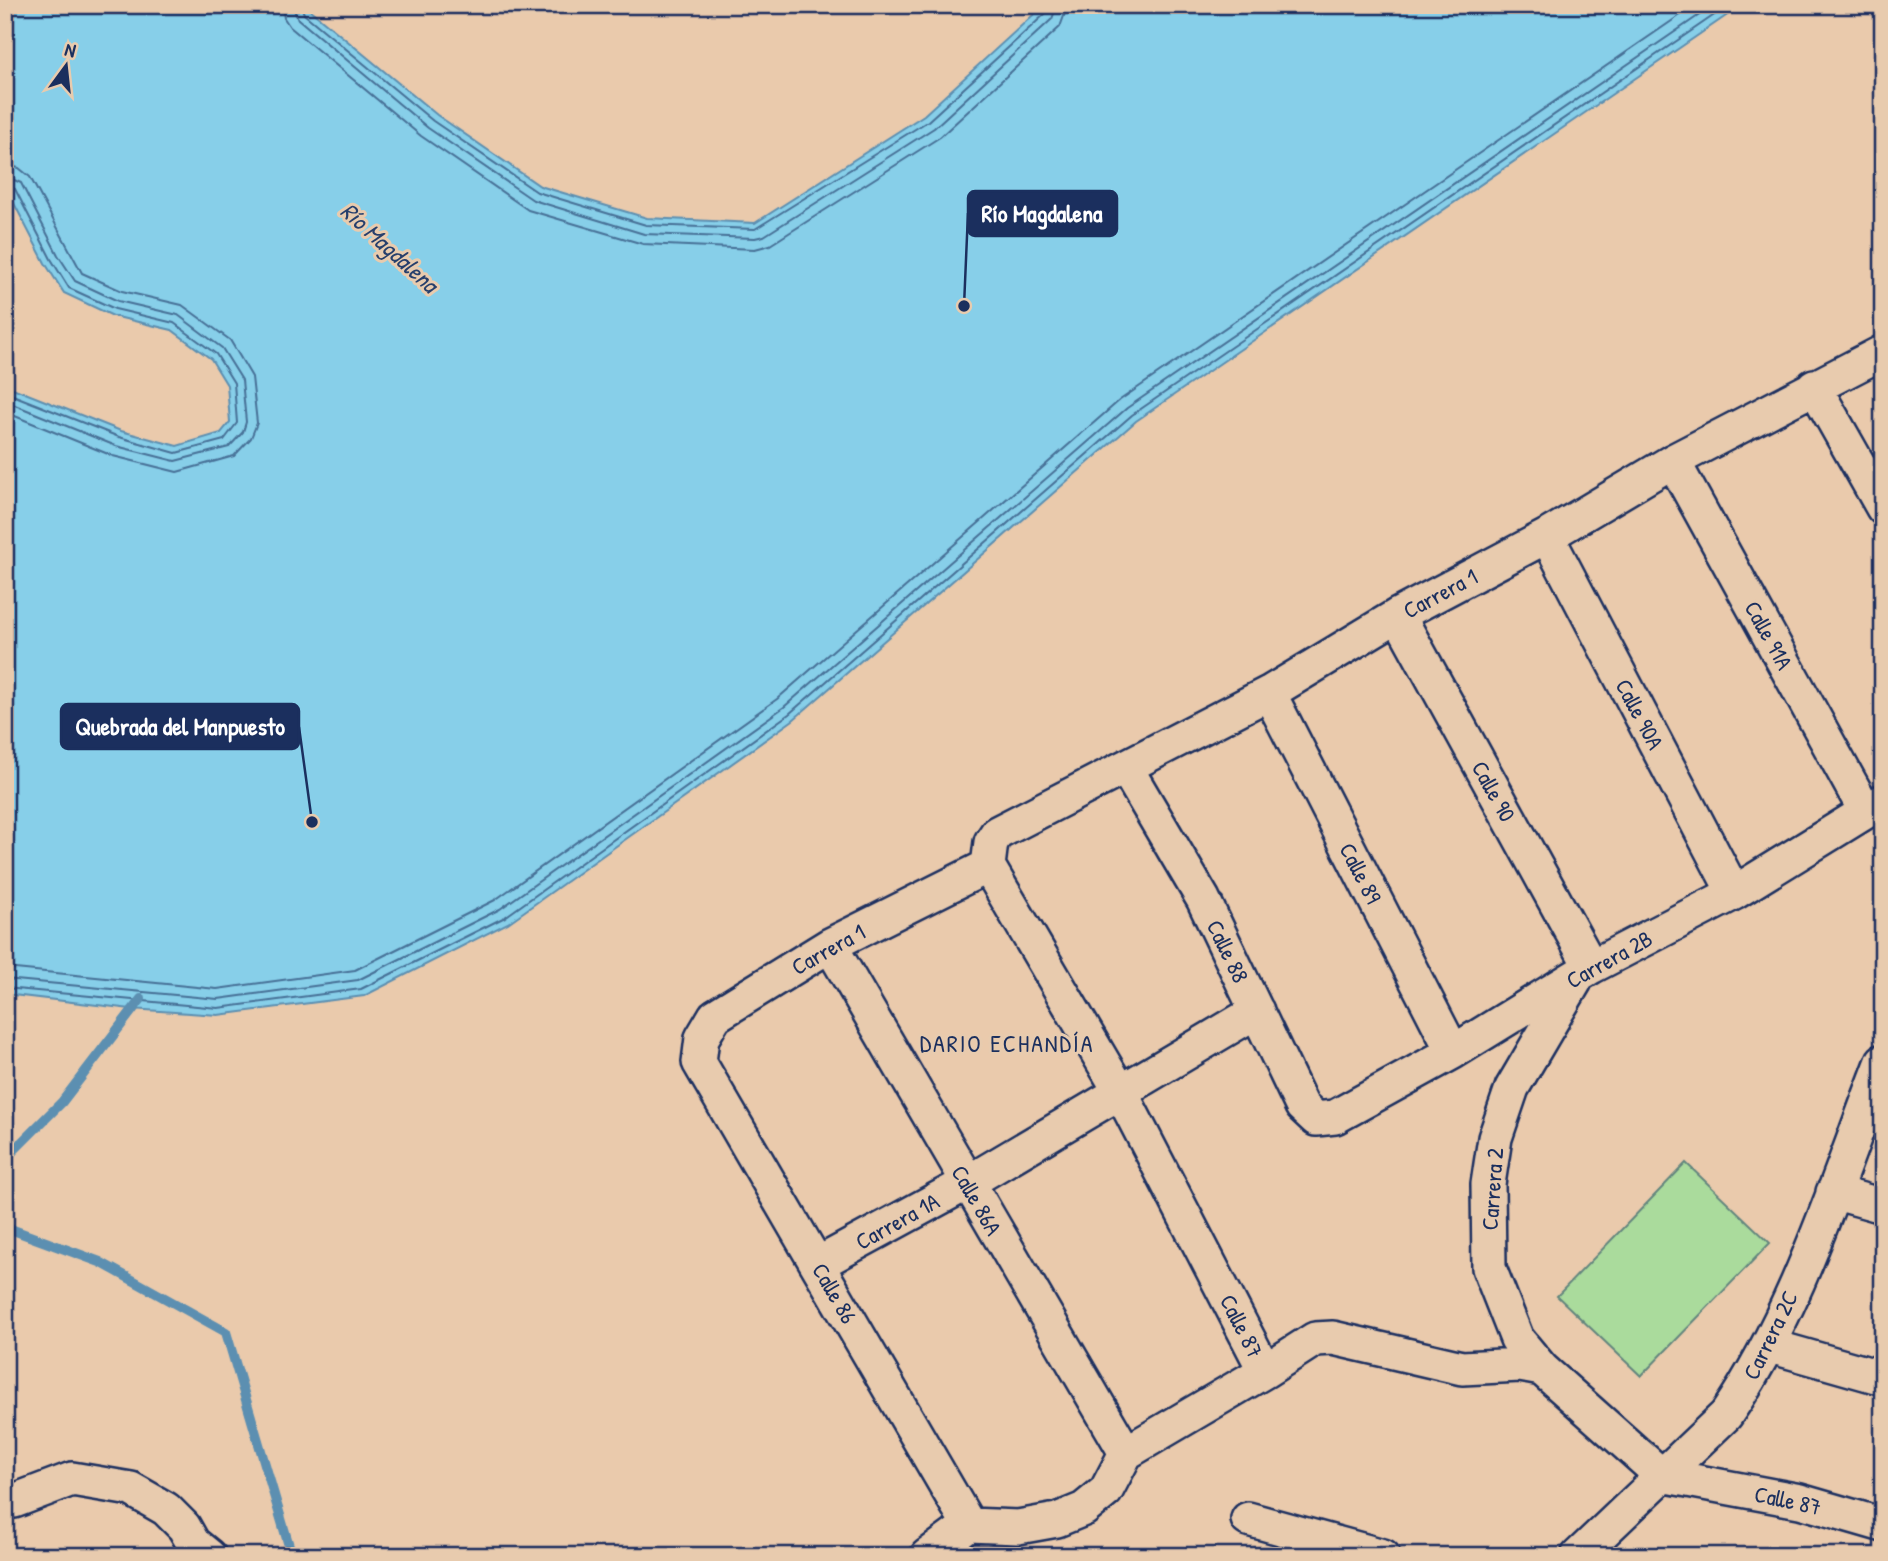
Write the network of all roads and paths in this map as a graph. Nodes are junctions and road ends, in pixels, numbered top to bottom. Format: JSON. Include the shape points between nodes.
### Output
{"nodes":[{"id":1,"x":1883,"y":352,"type":"edge"},
{"id":2,"x":1814,"y":386,"type":"junction"},
{"id":3,"x":1673,"y":461,"type":"junction"},
{"id":4,"x":1883,"y":508,"type":"edge"},
{"id":5,"x":1547,"y":536,"type":"junction"},
{"id":6,"x":1398,"y":615,"type":"junction"},
{"id":7,"x":1269,"y":693,"type":"junction"},
{"id":8,"x":1126,"y":768,"type":"junction"},
{"id":9,"x":1874,"y":805,"type":"edge"},
{"id":10,"x":988,"y":866,"type":"junction"},
{"id":11,"x":1734,"y":893,"type":"junction"},
{"id":12,"x":830,"y":945,"type":"junction"},
{"id":13,"x":1585,"y":970,"type":"junction"},
{"id":14,"x":1257,"y":1011,"type":"junction"},
{"id":15,"x":1453,"y":1052,"type":"junction"},
{"id":16,"x":1883,"y":1061,"type":"edge"},
{"id":17,"x":699,"y":1062,"type":"joint"},
{"id":18,"x":1120,"y":1091,"type":"junction"},
{"id":19,"x":1335,"y":1117,"type":"joint"},
{"id":20,"x":967,"y":1183,"type":"junction"},
{"id":21,"x":1833,"y":1192,"type":"junction"},
{"id":22,"x":1883,"y":1206,"type":"edge"},
{"id":23,"x":818,"y":1264,"type":"junction"},
{"id":24,"x":1770,"y":1346,"type":"junction"},
{"id":25,"x":1542,"y":1369,"type":"junction"},
{"id":26,"x":1265,"y":1371,"type":"junction"},
{"id":27,"x":1883,"y":1378,"type":"edge"},
{"id":28,"x":1126,"y":1453,"type":"junction"},
{"id":29,"x":1661,"y":1475,"type":"junction"},
{"id":30,"x":8,"y":1504,"type":"edge"},
{"id":31,"x":1248,"y":1519,"type":"dead end"},
{"id":32,"x":970,"y":1525,"type":"junction"},
{"id":33,"x":1883,"y":1525,"type":"edge"},
{"id":34,"x":209,"y":1556,"type":"edge"},
{"id":35,"x":927,"y":1556,"type":"edge"},
{"id":36,"x":1383,"y":1556,"type":"edge"},
{"id":37,"x":1577,"y":1556,"type":"edge"}],
"edges":[{"from":1,"to":2,"type":"street","name":"Carrera 1"},
{"from":2,"to":3,"type":"street","name":"Carrera 1"},
{"from":2,"to":4,"type":"street"},
{"from":3,"to":5,"type":"street","name":"Carrera 1"},
{"from":3,"to":9,"type":"street","name":"Calle 91A"},
{"from":5,"to":6,"type":"street","name":"Carrera 1"},
{"from":5,"to":11,"type":"street","name":"Calle 90A"},
{"from":6,"to":7,"type":"street","name":"Carrera 1"},
{"from":6,"to":13,"type":"street","name":"Calle 90"},
{"from":7,"to":8,"type":"street","name":"Carrera 1"},
{"from":7,"to":15,"type":"street","name":"Calle 89"},
{"from":8,"to":10,"type":"street","name":"Carrera 1","via":[[997,833]]},
{"from":8,"to":14,"type":"street","name":"Calle 88","via":[[1203,899]]},
{"from":9,"to":11,"type":"street","name":"Carrera 2B"},
{"from":10,"to":12,"type":"street","name":"Carrera 1"},
{"from":10,"to":18,"type":"street","name":"Calle 87"},
{"from":11,"to":13,"type":"street","name":"Carrera 2B"},
{"from":12,"to":17,"type":"street","name":"Carrera 1","via":[[715,1016],[702,1038]]},
{"from":12,"to":20,"type":"street","name":"Calle 86A"},
{"from":13,"to":15,"type":"street","name":"Carrera 2B"},
{"from":13,"to":25,"type":"street","name":"Carrera 2","via":[[1512,1088],[1495,1138],[1488,1184],[1489,1268],[1517,1339]]},
{"from":14,"to":18,"type":"street","name":"Carrera 1A"},
{"from":14,"to":19,"type":"street","name":"Calle 88","via":[[1302,1106],[1316,1119]]},
{"from":15,"to":19,"type":"street","name":"Carrera 2B"},
{"from":16,"to":21,"type":"street","name":"Carrera 2C"},
{"from":17,"to":23,"type":"street","name":"Calle 86"},
{"from":18,"to":20,"type":"street","name":"Carrera 1A"},
{"from":18,"to":26,"type":"street","name":"Calle 87"},
{"from":20,"to":23,"type":"street","name":"Carrera 1A"},
{"from":20,"to":28,"type":"street","name":"Calle 86A"},
{"from":21,"to":22,"type":"street"},
{"from":21,"to":24,"type":"street","name":"Carrera 2C"},
{"from":23,"to":32,"type":"street","name":"Calle 86"},
{"from":24,"to":27,"type":"street"},
{"from":24,"to":29,"type":"street","name":"Carrera 2C","via":[[1726,1415]]},
{"from":25,"to":26,"type":"street","name":"Calle 87","via":[[1520,1364],[1462,1368],[1333,1338],[1315,1339]]},
{"from":25,"to":29,"type":"street"},
{"from":26,"to":28,"type":"street"},
{"from":28,"to":32,"type":"street","via":[[1106,1491],[1084,1509],[1057,1520],[1018,1527]]},
{"from":29,"to":33,"type":"street","name":"Calle 87","via":[[1800,1502]]},
{"from":29,"to":37,"type":"street","name":"Carrera 2C"},
{"from":30,"to":34,"type":"street","via":[[72,1479],[131,1489],[166,1508]]},
{"from":31,"to":36,"type":"street"},
{"from":32,"to":35,"type":"street"}]}
